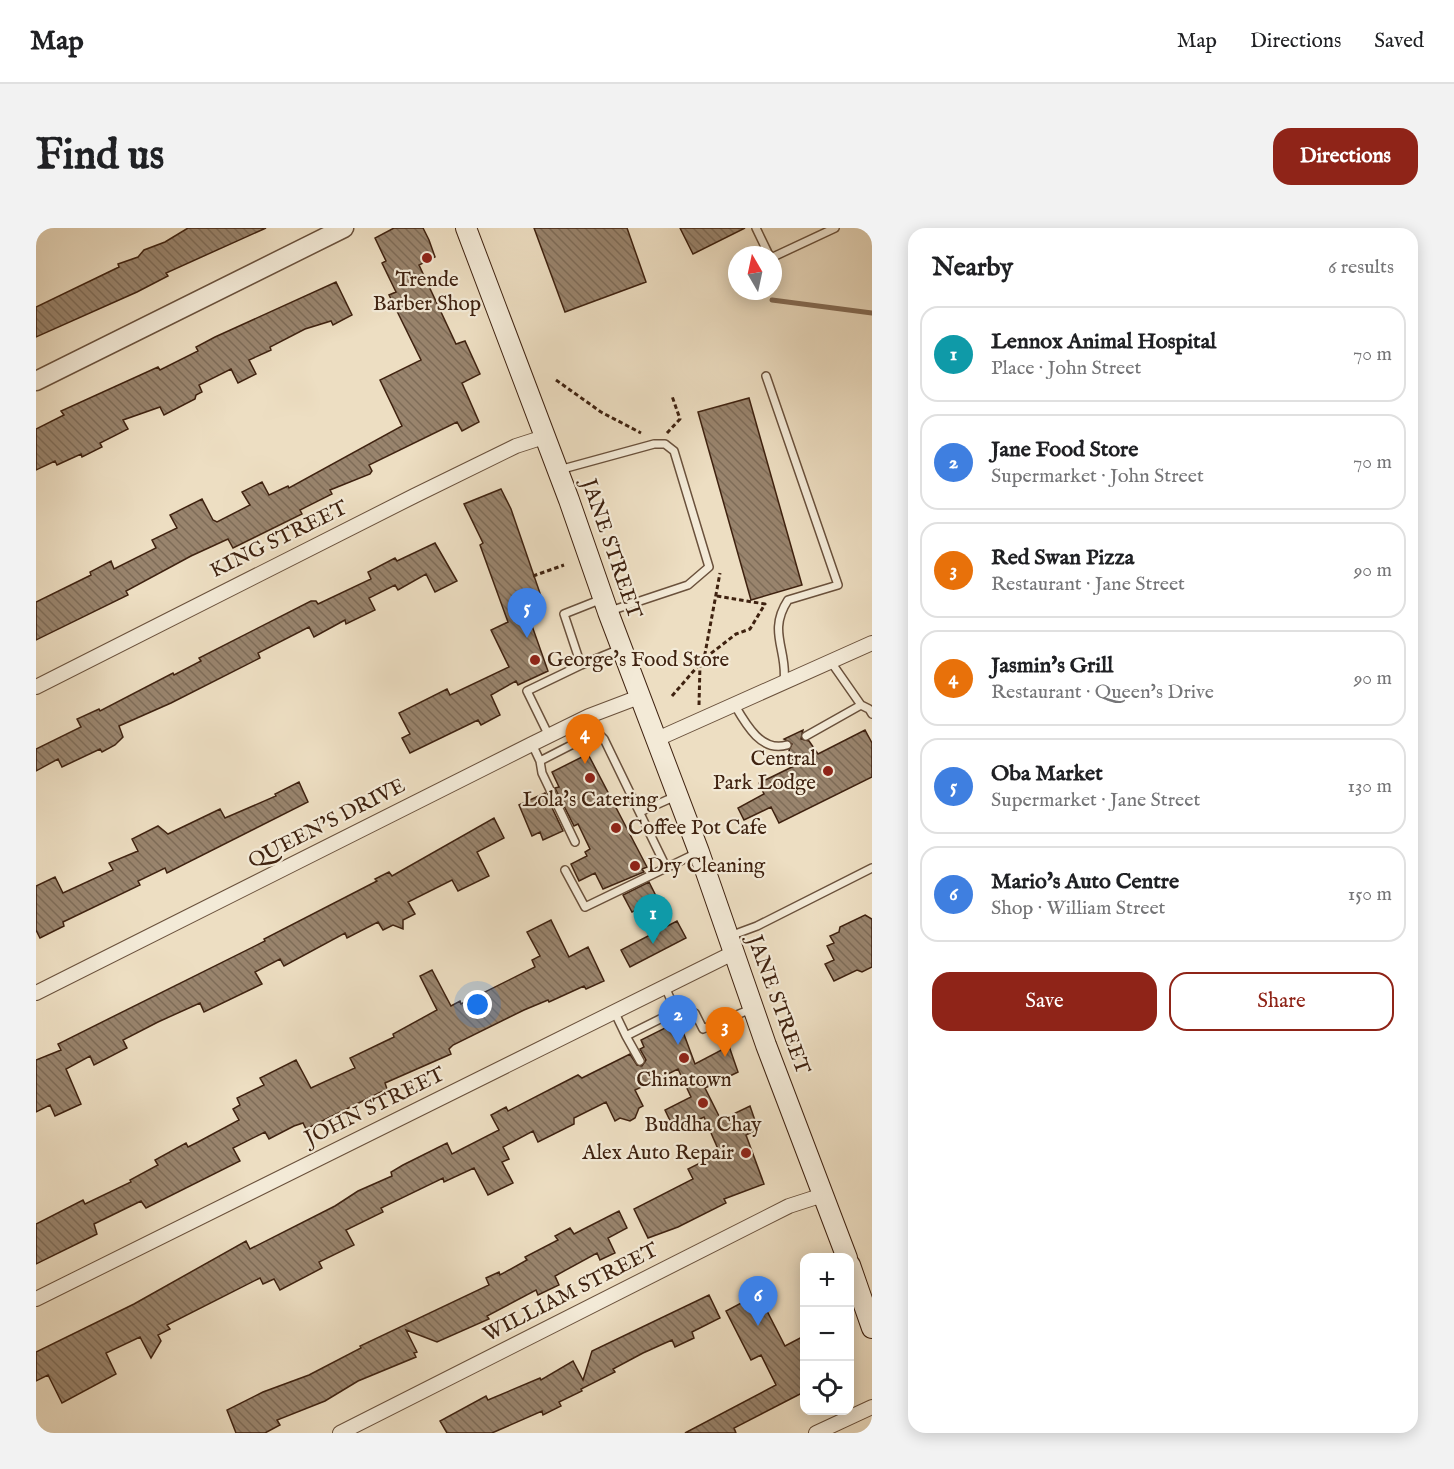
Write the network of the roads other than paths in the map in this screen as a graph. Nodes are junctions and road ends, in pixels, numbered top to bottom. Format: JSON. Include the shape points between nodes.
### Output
{"nodes":[{"id":1,"x":344,"y":228,"type":"edge"},
{"id":2,"x":466,"y":228,"type":"edge"},
{"id":3,"x":756,"y":228,"type":"edge"},
{"id":4,"x":835,"y":228,"type":"edge"},
{"id":5,"x":766,"y":246,"type":"edge"},
{"id":6,"x":782,"y":251,"type":"edge"},
{"id":7,"x":766,"y":376,"type":"dead end"},
{"id":8,"x":36,"y":381,"type":"edge"},
{"id":9,"x":544,"y":436,"type":"junction"},
{"id":10,"x":558,"y":470,"type":"junction"},
{"id":11,"x":605,"y":606,"type":"junction"},
{"id":12,"x":872,"y":643,"type":"edge"},
{"id":13,"x":621,"y":648,"type":"junction"},
{"id":14,"x":831,"y":662,"type":"junction"},
{"id":15,"x":581,"y":665,"type":"junction"},
{"id":16,"x":784,"y":682,"type":"junction"},
{"id":17,"x":36,"y":687,"type":"edge"},
{"id":18,"x":639,"y":697,"type":"junction"},
{"id":19,"x":734,"y":704,"type":"junction"},
{"id":20,"x":861,"y":705,"type":"junction"},
{"id":21,"x":872,"y":714,"type":"edge"},
{"id":22,"x":573,"y":724,"type":"junction"},
{"id":23,"x":549,"y":736,"type":"junction"},
{"id":24,"x":806,"y":736,"type":"dead end"},
{"id":25,"x":581,"y":740,"type":"junction"},
{"id":26,"x":655,"y":740,"type":"junction"},
{"id":27,"x":532,"y":744,"type":"junction"},
{"id":28,"x":787,"y":745,"type":"dead end"},
{"id":29,"x":540,"y":761,"type":"junction"},
{"id":30,"x":676,"y":796,"type":"junction"},
{"id":31,"x":640,"y":812,"type":"junction"},
{"id":32,"x":575,"y":842,"type":"dead end"},
{"id":33,"x":699,"y":852,"type":"junction"},
{"id":34,"x":666,"y":867,"type":"junction"},
{"id":35,"x":872,"y":868,"type":"edge"},
{"id":36,"x":565,"y":870,"type":"dead end"},
{"id":37,"x":731,"y":945,"type":"junction"},
{"id":38,"x":665,"y":987,"type":"junction"},
{"id":39,"x":36,"y":993,"type":"edge"},
{"id":40,"x":753,"y":1008,"type":"junction"},
{"id":41,"x":614,"y":1011,"type":"junction"},
{"id":42,"x":676,"y":1011,"type":"junction"},
{"id":43,"x":626,"y":1036,"type":"junction"},
{"id":44,"x":640,"y":1061,"type":"dead end"},
{"id":45,"x":823,"y":1195,"type":"junction"},
{"id":46,"x":845,"y":1253,"type":"edge"},
{"id":47,"x":854,"y":1275,"type":"edge"},
{"id":48,"x":36,"y":1299,"type":"edge"},
{"id":49,"x":867,"y":1300,"type":"edge"},
{"id":50,"x":872,"y":1328,"type":"edge"},
{"id":51,"x":872,"y":1407,"type":"edge"},
{"id":52,"x":339,"y":1433,"type":"edge"},
{"id":53,"x":816,"y":1433,"type":"edge"}],
"edges":[{"from":1,"to":8,"type":"street"},
{"from":2,"to":9,"type":"main road","name":"JANE STREET"},
{"from":3,"to":5,"type":"lane"},
{"from":4,"to":6,"type":"lane"},
{"from":7,"to":16,"type":"lane","via":[[838,585],[788,600],[780,612],[778,634],[786,669]]},
{"from":9,"to":10,"type":"main road","name":"JANE STREET"},
{"from":9,"to":17,"type":"street","name":"KING STREET","via":[[414,496]]},
{"from":10,"to":11,"type":"main road","name":"JANE STREET"},
{"from":10,"to":11,"type":"lane","via":[[654,444],[665,444],[674,451],[709,567],[688,585]]},
{"from":11,"to":13,"type":"main road","name":"JANE STREET"},
{"from":11,"to":15,"type":"lane","via":[[564,614]]},
{"from":12,"to":14,"type":"street"},
{"from":13,"to":15,"type":"lane"},
{"from":13,"to":18,"type":"main road","name":"JANE STREET"},
{"from":14,"to":16,"type":"street"},
{"from":14,"to":20,"type":"lane"},
{"from":15,"to":23,"type":"lane","via":[[527,691]]},
{"from":16,"to":19,"type":"street"},
{"from":18,"to":22,"type":"street","name":"QUEEN'S DRIVE"},
{"from":18,"to":26,"type":"main road","name":"JANE STREET"},
{"from":19,"to":26,"type":"street"},
{"from":19,"to":28,"type":"lane","via":[[760,741],[779,747]]},
{"from":20,"to":21,"type":"lane"},
{"from":20,"to":24,"type":"lane"},
{"from":22,"to":23,"type":"street","name":"QUEEN'S DRIVE"},
{"from":22,"to":25,"type":"lane"},
{"from":23,"to":27,"type":"street","name":"QUEEN'S DRIVE"},
{"from":25,"to":29,"type":"lane"},
{"from":25,"to":31,"type":"lane","via":[[592,735],[604,739]]},
{"from":26,"to":30,"type":"main road","name":"JANE STREET"},
{"from":27,"to":29,"type":"lane"},
{"from":27,"to":39,"type":"street","name":"QUEEN'S DRIVE"},
{"from":29,"to":32,"type":"lane"},
{"from":30,"to":31,"type":"lane"},
{"from":30,"to":33,"type":"main road","name":"JANE STREET"},
{"from":31,"to":34,"type":"lane"},
{"from":33,"to":34,"type":"lane"},
{"from":33,"to":37,"type":"main road","name":"JANE STREET"},
{"from":34,"to":36,"type":"lane","via":[[585,907]]},
{"from":35,"to":37,"type":"lane","via":[[757,926]]},
{"from":37,"to":38,"type":"street","name":"JOHN STREET"},
{"from":37,"to":40,"type":"main road","name":"JANE STREET"},
{"from":38,"to":41,"type":"street","name":"JOHN STREET"},
{"from":38,"to":42,"type":"lane"},
{"from":40,"to":42,"type":"lane","via":[[703,1029],[695,1013],[683,1008]]},
{"from":40,"to":45,"type":"main road","name":"JANE STREET"},
{"from":41,"to":43,"type":"lane"},
{"from":41,"to":48,"type":"street","name":"JOHN STREET"},
{"from":42,"to":43,"type":"lane"},
{"from":43,"to":44,"type":"lane"},
{"from":45,"to":46,"type":"main road","name":"JANE STREET"},
{"from":45,"to":52,"type":"street","name":"WILLIAM STREET","via":[[789,1206]]},
{"from":47,"to":49,"type":"main road"},
{"from":49,"to":50,"type":"main road"},
{"from":51,"to":53,"type":"street"}]}
